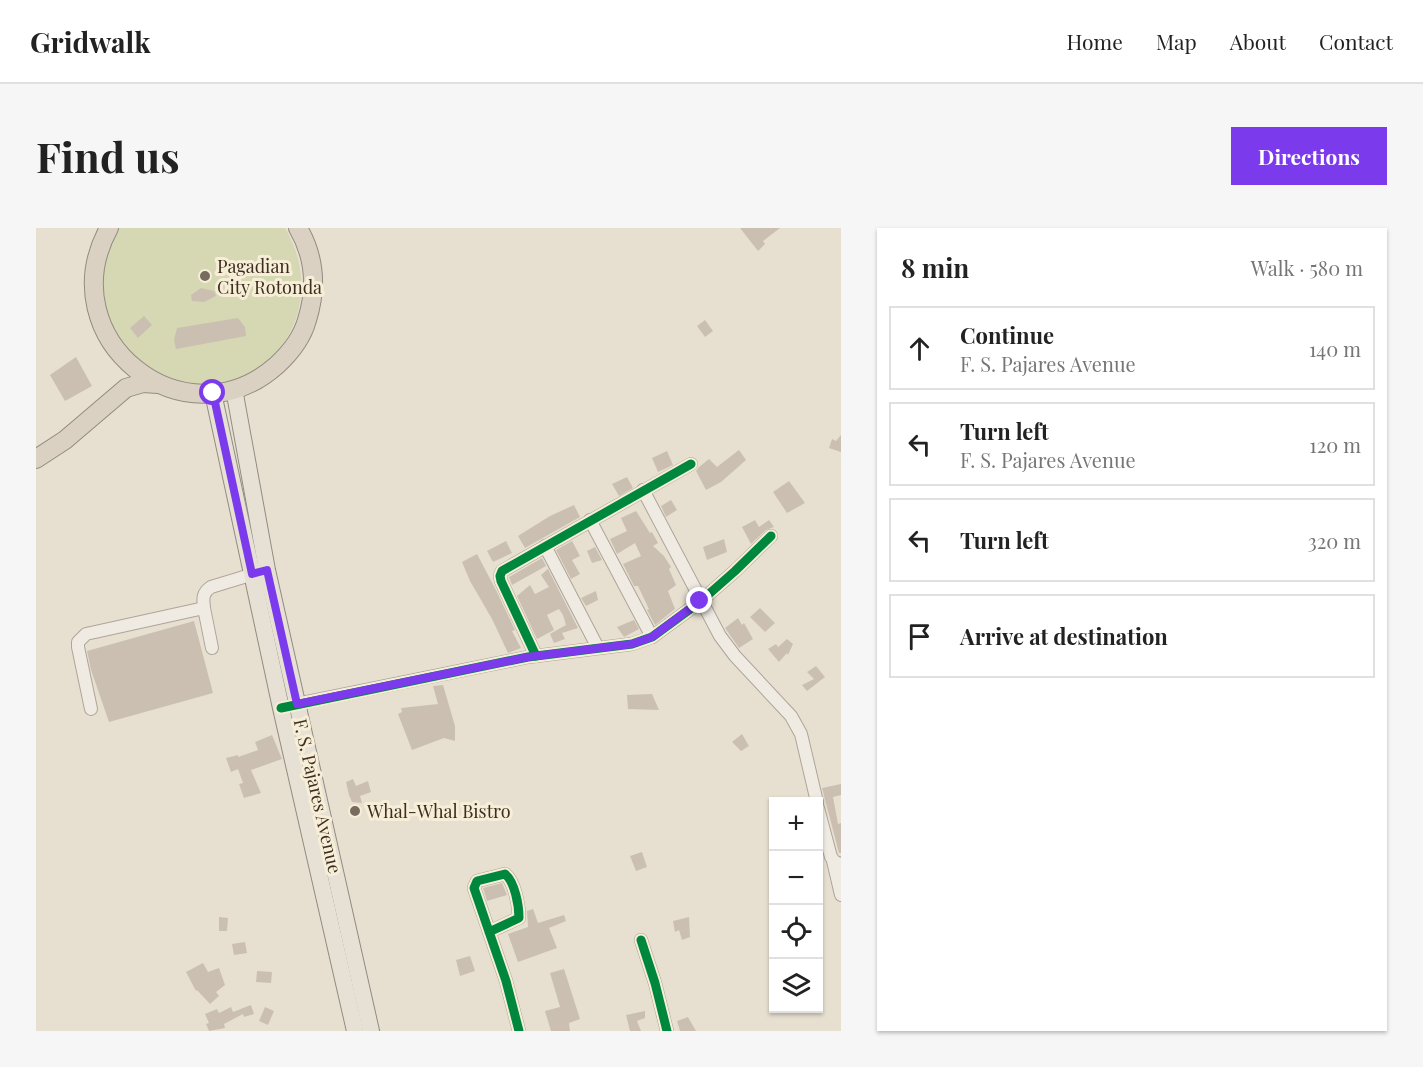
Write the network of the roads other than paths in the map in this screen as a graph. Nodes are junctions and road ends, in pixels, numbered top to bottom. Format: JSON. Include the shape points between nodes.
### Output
{"nodes":[{"id":1,"x":110,"y":228,"type":"edge"},
{"id":2,"x":298,"y":228,"type":"edge"},
{"id":3,"x":124,"y":359,"type":"junction"},
{"id":4,"x":160,"y":384,"type":"junction"},
{"id":5,"x":234,"y":389,"type":"junction"},
{"id":6,"x":213,"y":393,"type":"junction"},
{"id":7,"x":118,"y":394,"type":"junction"},
{"id":8,"x":36,"y":459,"type":"edge"},
{"id":9,"x":691,"y":464,"type":"dead end"},
{"id":10,"x":643,"y":490,"type":"junction"},
{"id":11,"x":590,"y":520,"type":"junction"},
{"id":12,"x":771,"y":536,"type":"dead end"},
{"id":13,"x":545,"y":546,"type":"junction"},
{"id":14,"x":260,"y":572,"type":"junction"},
{"id":15,"x":700,"y":601,"type":"junction"},
{"id":16,"x":204,"y":608,"type":"junction"},
{"id":17,"x":652,"y":637,"type":"junction"},
{"id":18,"x":212,"y":648,"type":"dead end"},
{"id":19,"x":598,"y":648,"type":"junction"},
{"id":20,"x":536,"y":656,"type":"junction"},
{"id":21,"x":289,"y":706,"type":"junction"},
{"id":22,"x":91,"y":709,"type":"dead end"},
{"id":23,"x":816,"y":797,"type":"edge"},
{"id":24,"x":310,"y":800,"type":"junction"},
{"id":25,"x":823,"y":820,"type":"edge"},
{"id":26,"x":837,"y":862,"type":"edge"},
{"id":27,"x":841,"y":895,"type":"edge"},
{"id":28,"x":489,"y":932,"type":"junction"},
{"id":29,"x":641,"y":940,"type":"dead end"},
{"id":30,"x":355,"y":1031,"type":"edge"},
{"id":31,"x":371,"y":1031,"type":"edge"},
{"id":32,"x":519,"y":1031,"type":"edge"},
{"id":33,"x":667,"y":1031,"type":"edge"}],
"edges":[{"from":1,"to":3,"type":"highway","via":[[95,265],[94,294],[107,336]]},
{"from":2,"to":5,"type":"highway","via":[[313,267],[312,306],[306,325],[285,358],[261,377]]},
{"from":3,"to":4,"type":"highway"},
{"from":3,"to":7,"type":"highway","via":[[125,377]]},
{"from":4,"to":6,"type":"highway","via":[[186,392]]},
{"from":4,"to":7,"type":"highway","via":[[134,385]]},
{"from":5,"to":6,"type":"highway"},
{"from":5,"to":14,"type":"main road","name":"F. S. Pajares Avenue"},
{"from":6,"to":14,"type":"main road","name":"F. S. Pajares Avenue"},
{"from":7,"to":8,"type":"highway","via":[[86,424]]},
{"from":9,"to":10,"type":"street"},
{"from":10,"to":11,"type":"street"},
{"from":10,"to":15,"type":"street"},
{"from":11,"to":13,"type":"street"},
{"from":11,"to":17,"type":"street"},
{"from":12,"to":15,"type":"street"},
{"from":13,"to":19,"type":"street"},
{"from":13,"to":20,"type":"street","via":[[506,568],[500,576]]},
{"from":14,"to":16,"type":"street","via":[[206,590]]},
{"from":14,"to":21,"type":"main road","name":"F. S. Pajares Avenue"},
{"from":15,"to":17,"type":"street"},
{"from":15,"to":23,"type":"street","via":[[735,656],[791,716],[801,734]]},
{"from":16,"to":18,"type":"street"},
{"from":16,"to":22,"type":"street","via":[[81,638],[78,647]]},
{"from":17,"to":19,"type":"street"},
{"from":19,"to":20,"type":"street"},
{"from":20,"to":21,"type":"street"},
{"from":21,"to":24,"type":"main road","name":"F. S. Pajares Avenue"},
{"from":24,"to":30,"type":"main road","name":"F. S. Pajares Avenue"},
{"from":24,"to":31,"type":"main road","name":"F. S. Pajares Avenue"},
{"from":25,"to":26,"type":"street"},
{"from":26,"to":27,"type":"street"},
{"from":28,"to":28,"type":"street","via":[[519,918],[510,879],[505,874],[477,881],[474,888]]},
{"from":28,"to":32,"type":"street"},
{"from":29,"to":33,"type":"street"}]}
